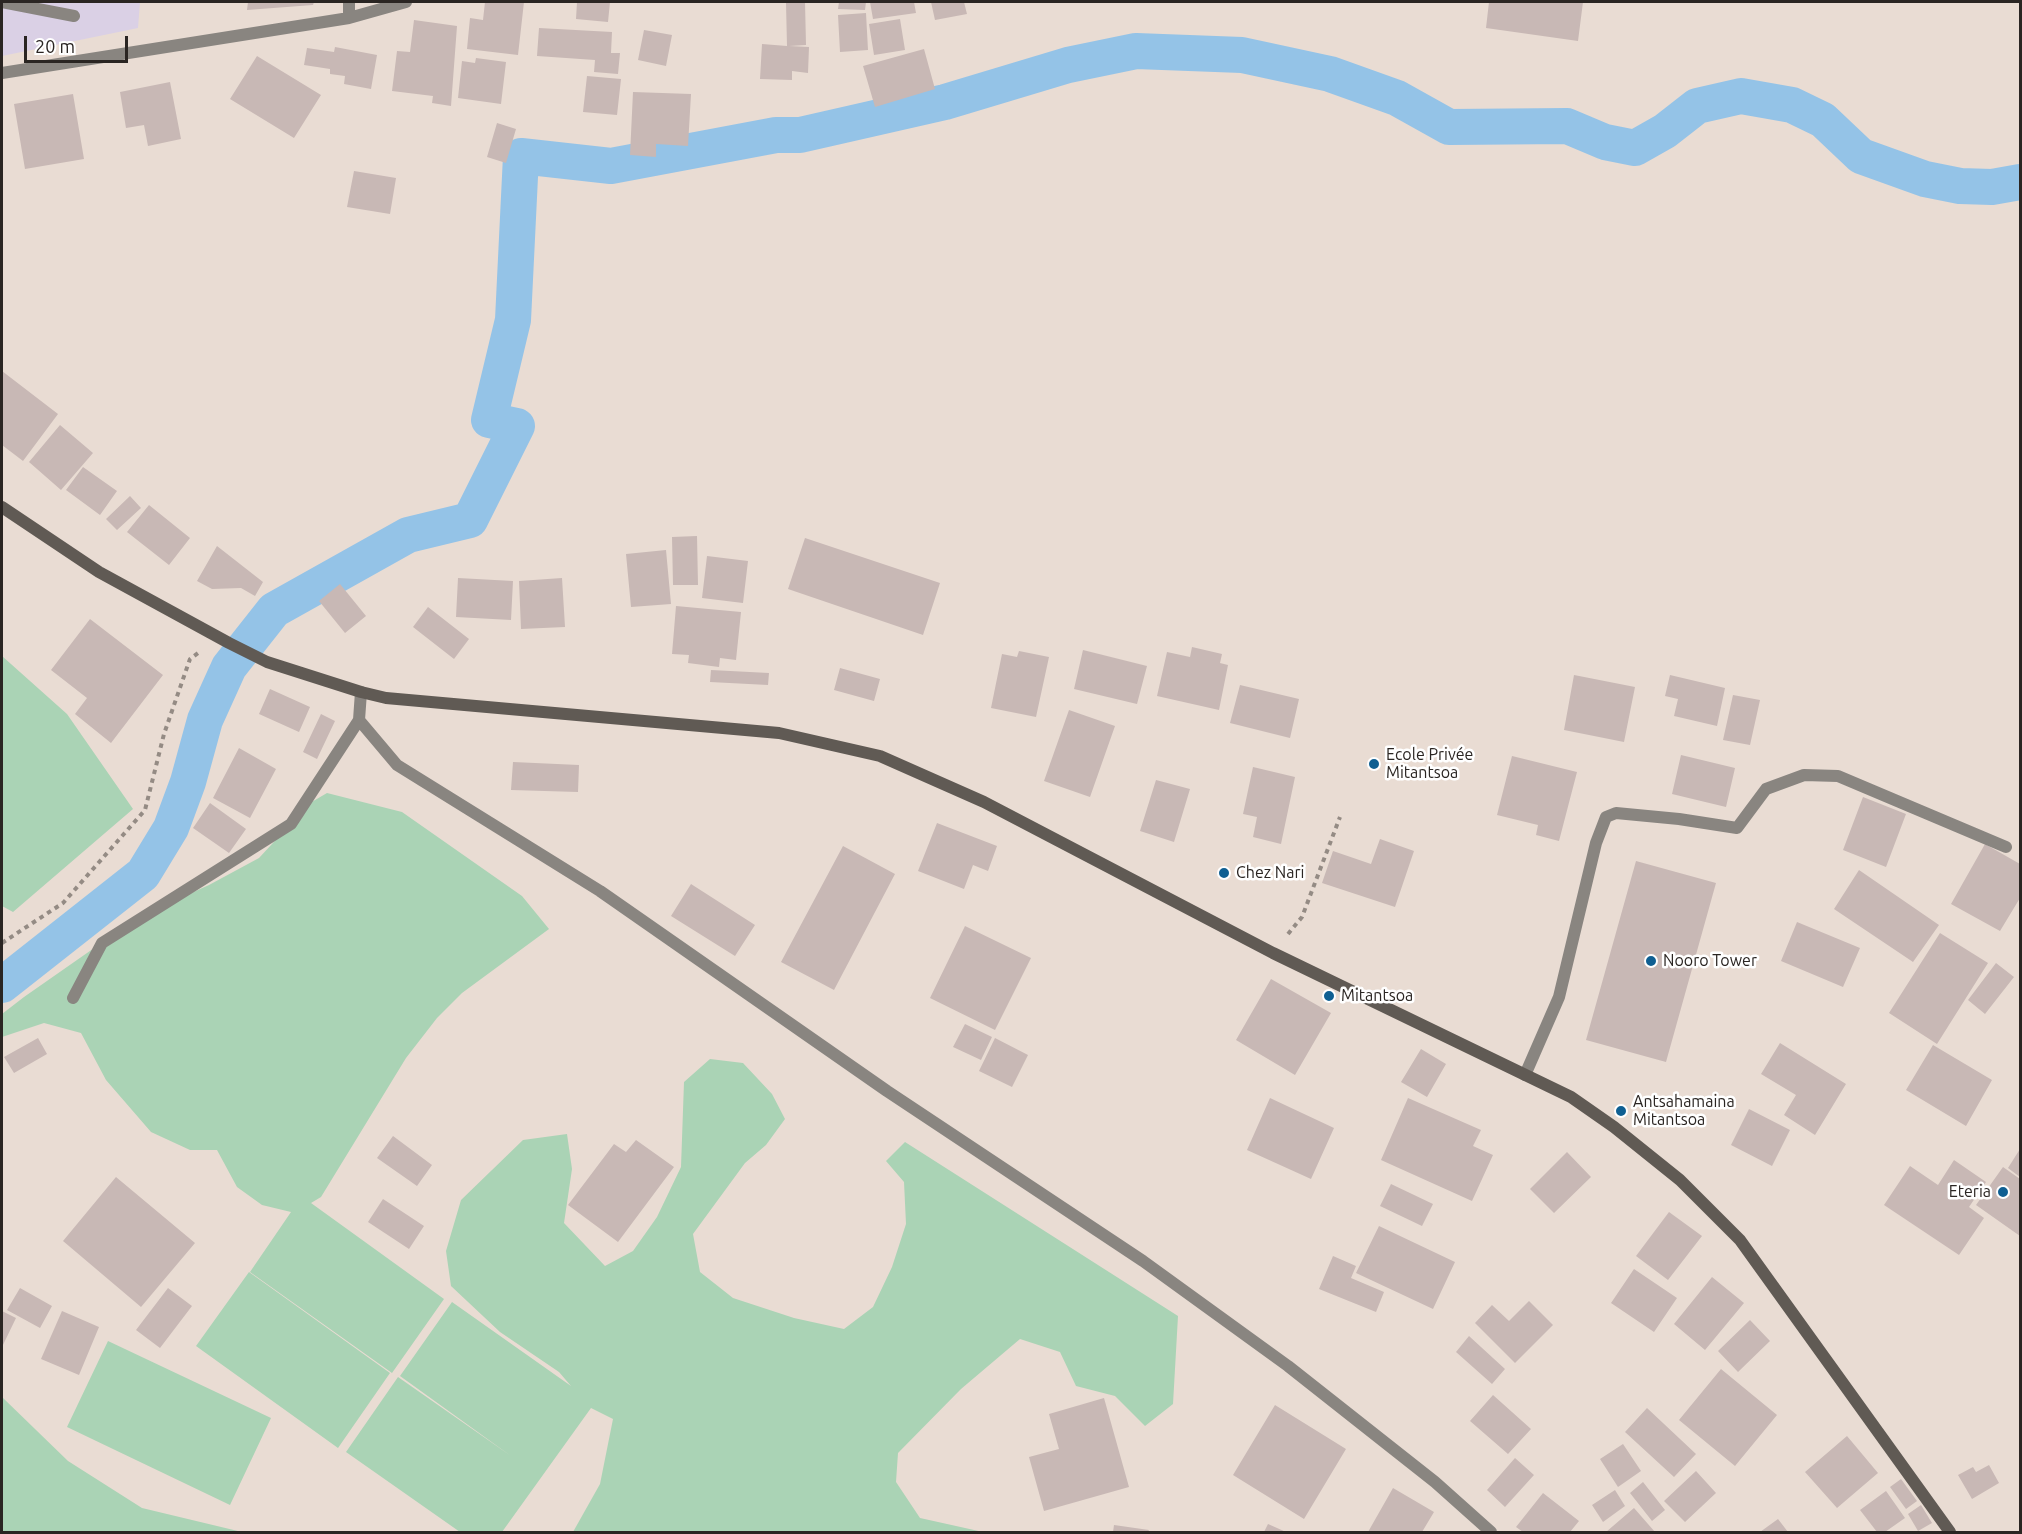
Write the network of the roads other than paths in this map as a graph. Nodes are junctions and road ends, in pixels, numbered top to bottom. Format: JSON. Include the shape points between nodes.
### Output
{"nodes":[{"id":1,"x":2,"y":2,"type":"edge"},
{"id":2,"x":349,"y":2,"type":"edge"},
{"id":3,"x":406,"y":2,"type":"edge"},
{"id":4,"x":74,"y":16,"type":"dead end"},
{"id":5,"x":349,"y":18,"type":"junction"},
{"id":6,"x":2,"y":73,"type":"edge"},
{"id":7,"x":2,"y":507,"type":"edge"},
{"id":8,"x":361,"y":692,"type":"junction"},
{"id":9,"x":359,"y":720,"type":"junction"},
{"id":10,"x":2006,"y":847,"type":"dead end"},
{"id":11,"x":74,"y":998,"type":"dead end"},
{"id":12,"x":1525,"y":1075,"type":"junction"},
{"id":13,"x":1491,"y":1533,"type":"edge"},
{"id":14,"x":1950,"y":1533,"type":"edge"}],
"edges":[{"from":1,"to":4,"type":"street"},
{"from":2,"to":5,"type":"street"},
{"from":3,"to":5,"type":"street"},
{"from":5,"to":6,"type":"street"},
{"from":7,"to":8,"type":"main road","via":[[99,572],[224,640],[267,662]]},
{"from":8,"to":9,"type":"street"},
{"from":8,"to":12,"type":"main road","via":[[398,699],[779,733],[880,756],[984,802],[1273,953]]},
{"from":9,"to":11,"type":"street","via":[[291,824],[102,944]]},
{"from":9,"to":13,"type":"street","via":[[397,765],[600,891],[887,1091],[1143,1261],[1288,1366],[1435,1482]]},
{"from":10,"to":12,"type":"street","via":[[1838,776],[1804,775],[1766,789],[1737,828],[1616,813],[1606,817],[1596,843],[1559,997]]},
{"from":12,"to":14,"type":"main road","via":[[1571,1097],[1614,1127],[1680,1180],[1740,1240]]}]}
